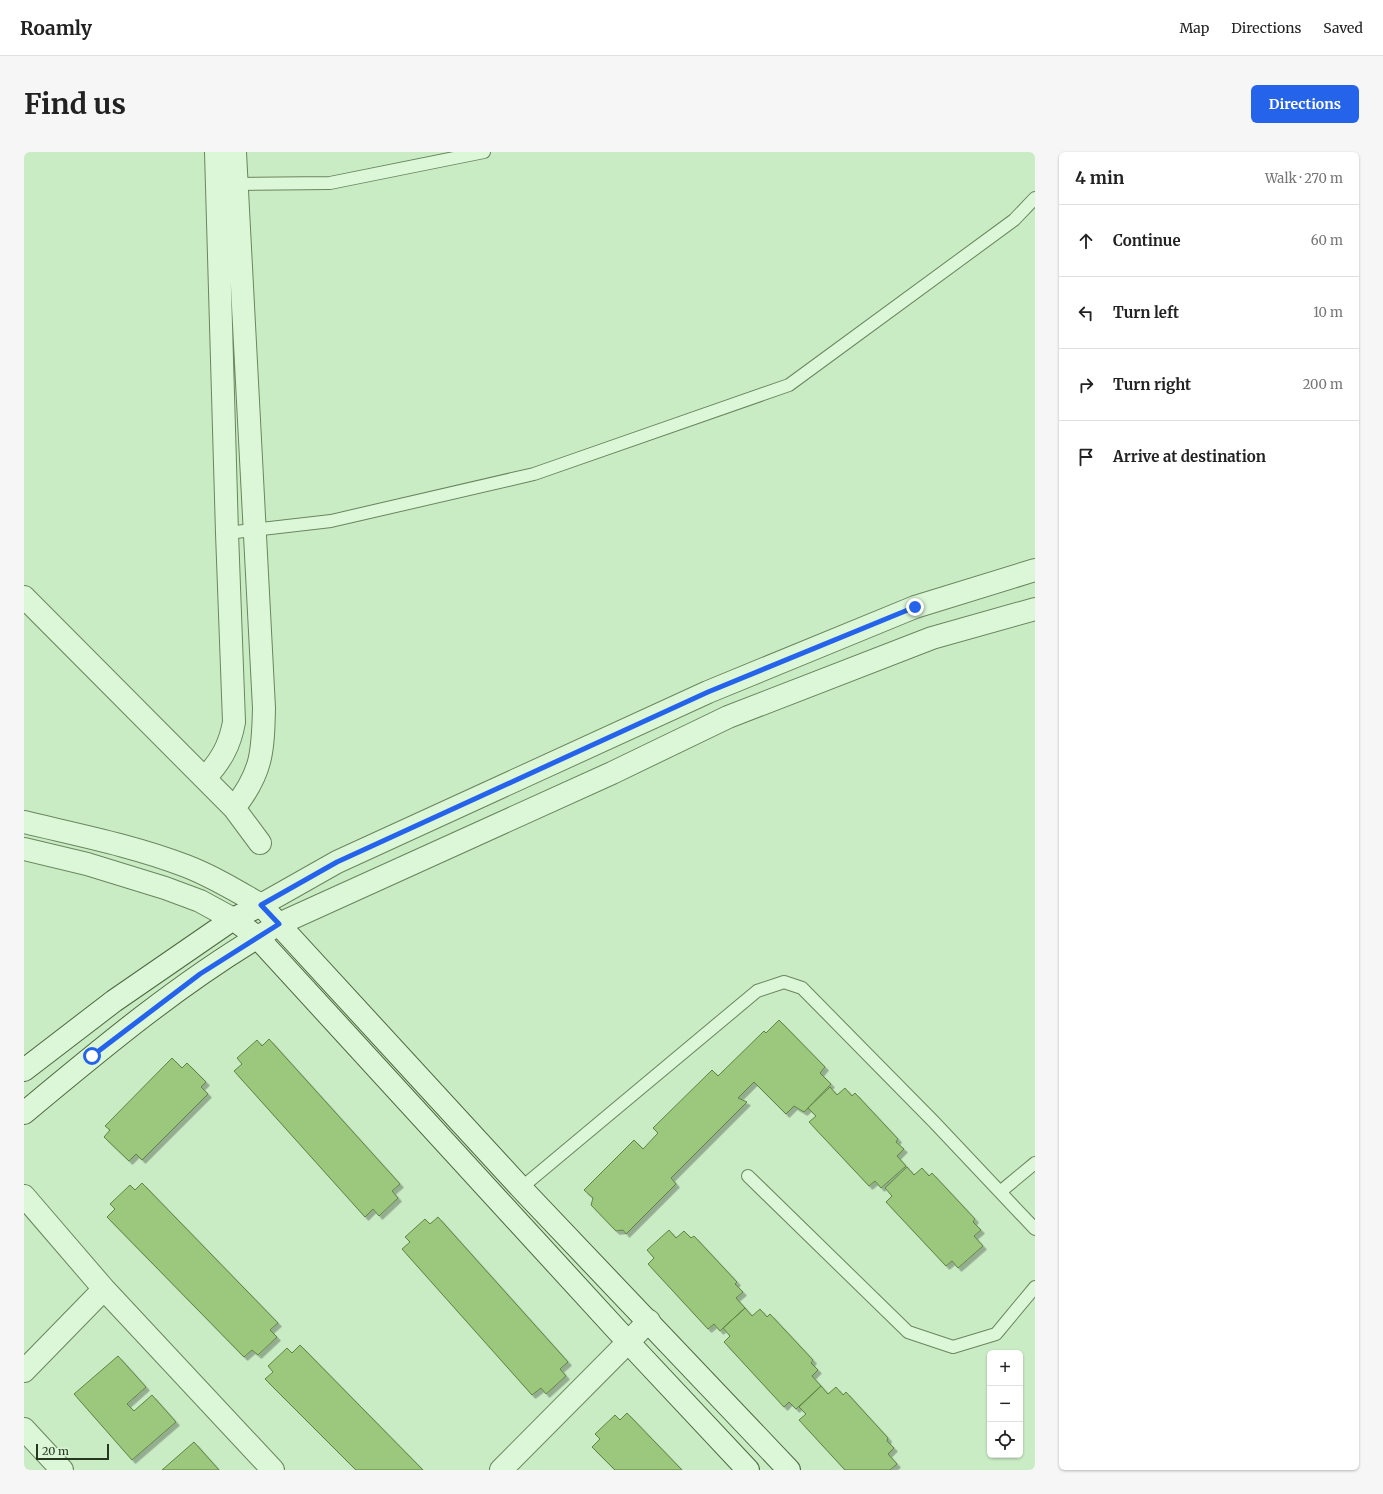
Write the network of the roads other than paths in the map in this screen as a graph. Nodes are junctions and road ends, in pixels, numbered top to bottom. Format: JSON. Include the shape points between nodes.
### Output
{"nodes":[{"id":1,"x":216,"y":152,"type":"edge"},
{"id":2,"x":235,"y":152,"type":"edge"},
{"id":3,"x":484,"y":152,"type":"edge"},
{"id":4,"x":237,"y":184,"type":"junction"},
{"id":5,"x":1035,"y":198,"type":"edge"},
{"id":6,"x":253,"y":530,"type":"junction"},
{"id":7,"x":226,"y":532,"type":"junction"},
{"id":8,"x":1035,"y":570,"type":"edge"},
{"id":9,"x":24,"y":596,"type":"edge"},
{"id":10,"x":1035,"y":609,"type":"edge"},
{"id":11,"x":205,"y":778,"type":"junction"},
{"id":12,"x":234,"y":808,"type":"junction"},
{"id":13,"x":24,"y":822,"type":"edge"},
{"id":14,"x":260,"y":843,"type":"dead end"},
{"id":15,"x":24,"y":850,"type":"edge"},
{"id":16,"x":261,"y":905,"type":"junction"},
{"id":17,"x":233,"y":919,"type":"junction"},
{"id":18,"x":279,"y":924,"type":"junction"},
{"id":19,"x":257,"y":937,"type":"junction"},
{"id":20,"x":24,"y":1070,"type":"edge"},
{"id":21,"x":24,"y":1112,"type":"edge"},
{"id":22,"x":1035,"y":1163,"type":"edge"},
{"id":23,"x":748,"y":1176,"type":"dead end"},
{"id":24,"x":521,"y":1188,"type":"junction"},
{"id":25,"x":1000,"y":1192,"type":"junction"},
{"id":26,"x":24,"y":1196,"type":"edge"},
{"id":27,"x":1035,"y":1229,"type":"edge"},
{"id":28,"x":1035,"y":1287,"type":"edge"},
{"id":29,"x":104,"y":1289,"type":"junction"},
{"id":30,"x":649,"y":1321,"type":"junction"},
{"id":31,"x":628,"y":1342,"type":"junction"},
{"id":32,"x":24,"y":1371,"type":"edge"},
{"id":33,"x":24,"y":1429,"type":"edge"},
{"id":34,"x":62,"y":1470,"type":"edge"},
{"id":35,"x":273,"y":1470,"type":"edge"},
{"id":36,"x":501,"y":1470,"type":"edge"},
{"id":37,"x":748,"y":1470,"type":"edge"},
{"id":38,"x":789,"y":1470,"type":"edge"}],
"edges":[{"from":1,"to":7,"type":"street"},
{"from":2,"to":4,"type":"street"},
{"from":3,"to":4,"type":"lane","via":[[330,183]]},
{"from":4,"to":6,"type":"street"},
{"from":5,"to":6,"type":"lane","via":[[1014,220],[789,385],[534,474],[332,520]]},
{"from":6,"to":7,"type":"lane"},
{"from":6,"to":12,"type":"street","via":[[264,732],[257,772]]},
{"from":7,"to":11,"type":"street","via":[[234,722],[225,753]]},
{"from":8,"to":16,"type":"street","via":[[915,607],[708,692],[337,862]]},
{"from":9,"to":11,"type":"street"},
{"from":10,"to":18,"type":"street","via":[[932,638],[728,717],[612,773]]},
{"from":11,"to":12,"type":"street"},
{"from":12,"to":14,"type":"street"},
{"from":13,"to":16,"type":"street","via":[[107,842],[186,866],[216,879]]},
{"from":15,"to":17,"type":"street","via":[[87,864],[165,888],[200,901]]},
{"from":16,"to":17,"type":"street"},
{"from":16,"to":18,"type":"street"},
{"from":17,"to":19,"type":"street"},
{"from":17,"to":20,"type":"street","via":[[114,1001]]},
{"from":18,"to":19,"type":"street"},
{"from":18,"to":24,"type":"street"},
{"from":19,"to":21,"type":"street","via":[[200,974],[92,1056]]},
{"from":19,"to":31,"type":"street"},
{"from":22,"to":25,"type":"lane"},
{"from":23,"to":28,"type":"lane","via":[[908,1332],[953,1347],[996,1334]]},
{"from":24,"to":25,"type":"lane","via":[[757,991],[784,982],[802,988]]},
{"from":24,"to":30,"type":"street"},
{"from":25,"to":27,"type":"lane"},
{"from":26,"to":29,"type":"street"},
{"from":29,"to":32,"type":"street"},
{"from":29,"to":35,"type":"street"},
{"from":30,"to":31,"type":"street"},
{"from":30,"to":38,"type":"street"},
{"from":31,"to":36,"type":"street"},
{"from":31,"to":37,"type":"street"},
{"from":33,"to":34,"type":"street"}]}
